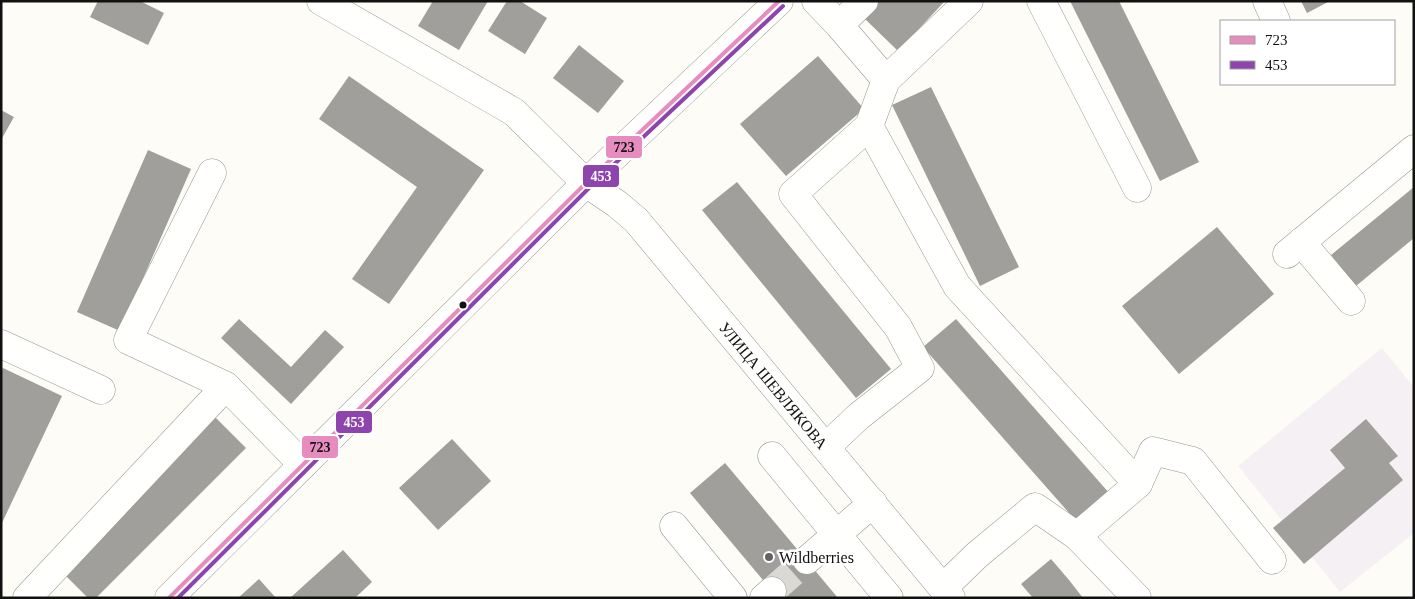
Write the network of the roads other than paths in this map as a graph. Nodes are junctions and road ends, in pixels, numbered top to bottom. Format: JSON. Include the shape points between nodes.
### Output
{"nodes":[{"id":1,"x":321,"y":1,"type":"edge"},
{"id":2,"x":779,"y":1,"type":"edge"},
{"id":3,"x":816,"y":1,"type":"edge"},
{"id":4,"x":864,"y":1,"type":"edge"},
{"id":5,"x":970,"y":1,"type":"edge"},
{"id":6,"x":1041,"y":1,"type":"edge"},
{"id":7,"x":1267,"y":1,"type":"edge"},
{"id":8,"x":1276,"y":20,"type":"edge"},
{"id":9,"x":839,"y":25,"type":"junction"},
{"id":10,"x":886,"y":80,"type":"junction"},
{"id":11,"x":869,"y":126,"type":"junction"},
{"id":12,"x":1414,"y":148,"type":"edge"},
{"id":13,"x":212,"y":173,"type":"dead end"},
{"id":14,"x":586,"y":183,"type":"junction"},
{"id":15,"x":1137,"y":188,"type":"dead end"},
{"id":16,"x":1351,"y":302,"type":"dead end"},
{"id":17,"x":1,"y":344,"type":"edge"},
{"id":18,"x":226,"y":386,"type":"junction"},
{"id":19,"x":101,"y":390,"type":"dead end"},
{"id":20,"x":826,"y":447,"type":"junction"},
{"id":21,"x":772,"y":456,"type":"dead end"},
{"id":22,"x":303,"y":465,"type":"junction"},
{"id":23,"x":1138,"y":484,"type":"junction"},
{"id":24,"x":873,"y":503,"type":"junction"},
{"id":25,"x":674,"y":526,"type":"dead end"},
{"id":26,"x":836,"y":534,"type":"junction"},
{"id":27,"x":1077,"y":536,"type":"junction"},
{"id":28,"x":807,"y":560,"type":"tunnel mouth"},
{"id":29,"x":1272,"y":560,"type":"dead end"},
{"id":30,"x":947,"y":593,"type":"edge"},
{"id":31,"x":27,"y":598,"type":"edge"},
{"id":32,"x":170,"y":598,"type":"edge"},
{"id":33,"x":733,"y":598,"type":"edge"},
{"id":34,"x":889,"y":598,"type":"edge"},
{"id":35,"x":1136,"y":598,"type":"edge"}],
"edges":[{"from":1,"to":14,"type":"street","name":"УЛИЦА ШЕВЛЯКОВА","via":[[514,112]]},
{"from":2,"to":14,"type":"street"},
{"from":3,"to":9,"type":"street"},
{"from":4,"to":9,"type":"street"},
{"from":5,"to":10,"type":"street"},
{"from":6,"to":15,"type":"street"},
{"from":7,"to":8,"type":"street"},
{"from":9,"to":10,"type":"street"},
{"from":10,"to":11,"type":"street"},
{"from":11,"to":20,"type":"street","via":[[793,194],[898,327],[920,368],[859,416]]},
{"from":11,"to":23,"type":"street","via":[[957,286]]},
{"from":12,"to":16,"type":"street","via":[[1294,248]]},
{"from":13,"to":18,"type":"street","via":[[128,340]]},
{"from":14,"to":20,"type":"street","name":"УЛИЦА ШЕВЛЯКОВА","via":[[636,220]]},
{"from":14,"to":22,"type":"street"},
{"from":17,"to":19,"type":"street"},
{"from":18,"to":22,"type":"street"},
{"from":18,"to":31,"type":"street"},
{"from":20,"to":24,"type":"street","name":"УЛИЦА ШЕВЛЯКОВА"},
{"from":21,"to":26,"type":"street"},
{"from":22,"to":32,"type":"street"},
{"from":23,"to":27,"type":"street"},
{"from":23,"to":29,"type":"street","via":[[1153,451],[1193,461]]},
{"from":24,"to":26,"type":"street"},
{"from":24,"to":30,"type":"street","name":"УЛИЦА ШЕВЛЯКОВА"},
{"from":25,"to":33,"type":"street"},
{"from":26,"to":28,"type":"street"},
{"from":26,"to":34,"type":"street"},
{"from":27,"to":30,"type":"street","via":[[1035,507],[978,554]]},
{"from":27,"to":35,"type":"street"}]}
